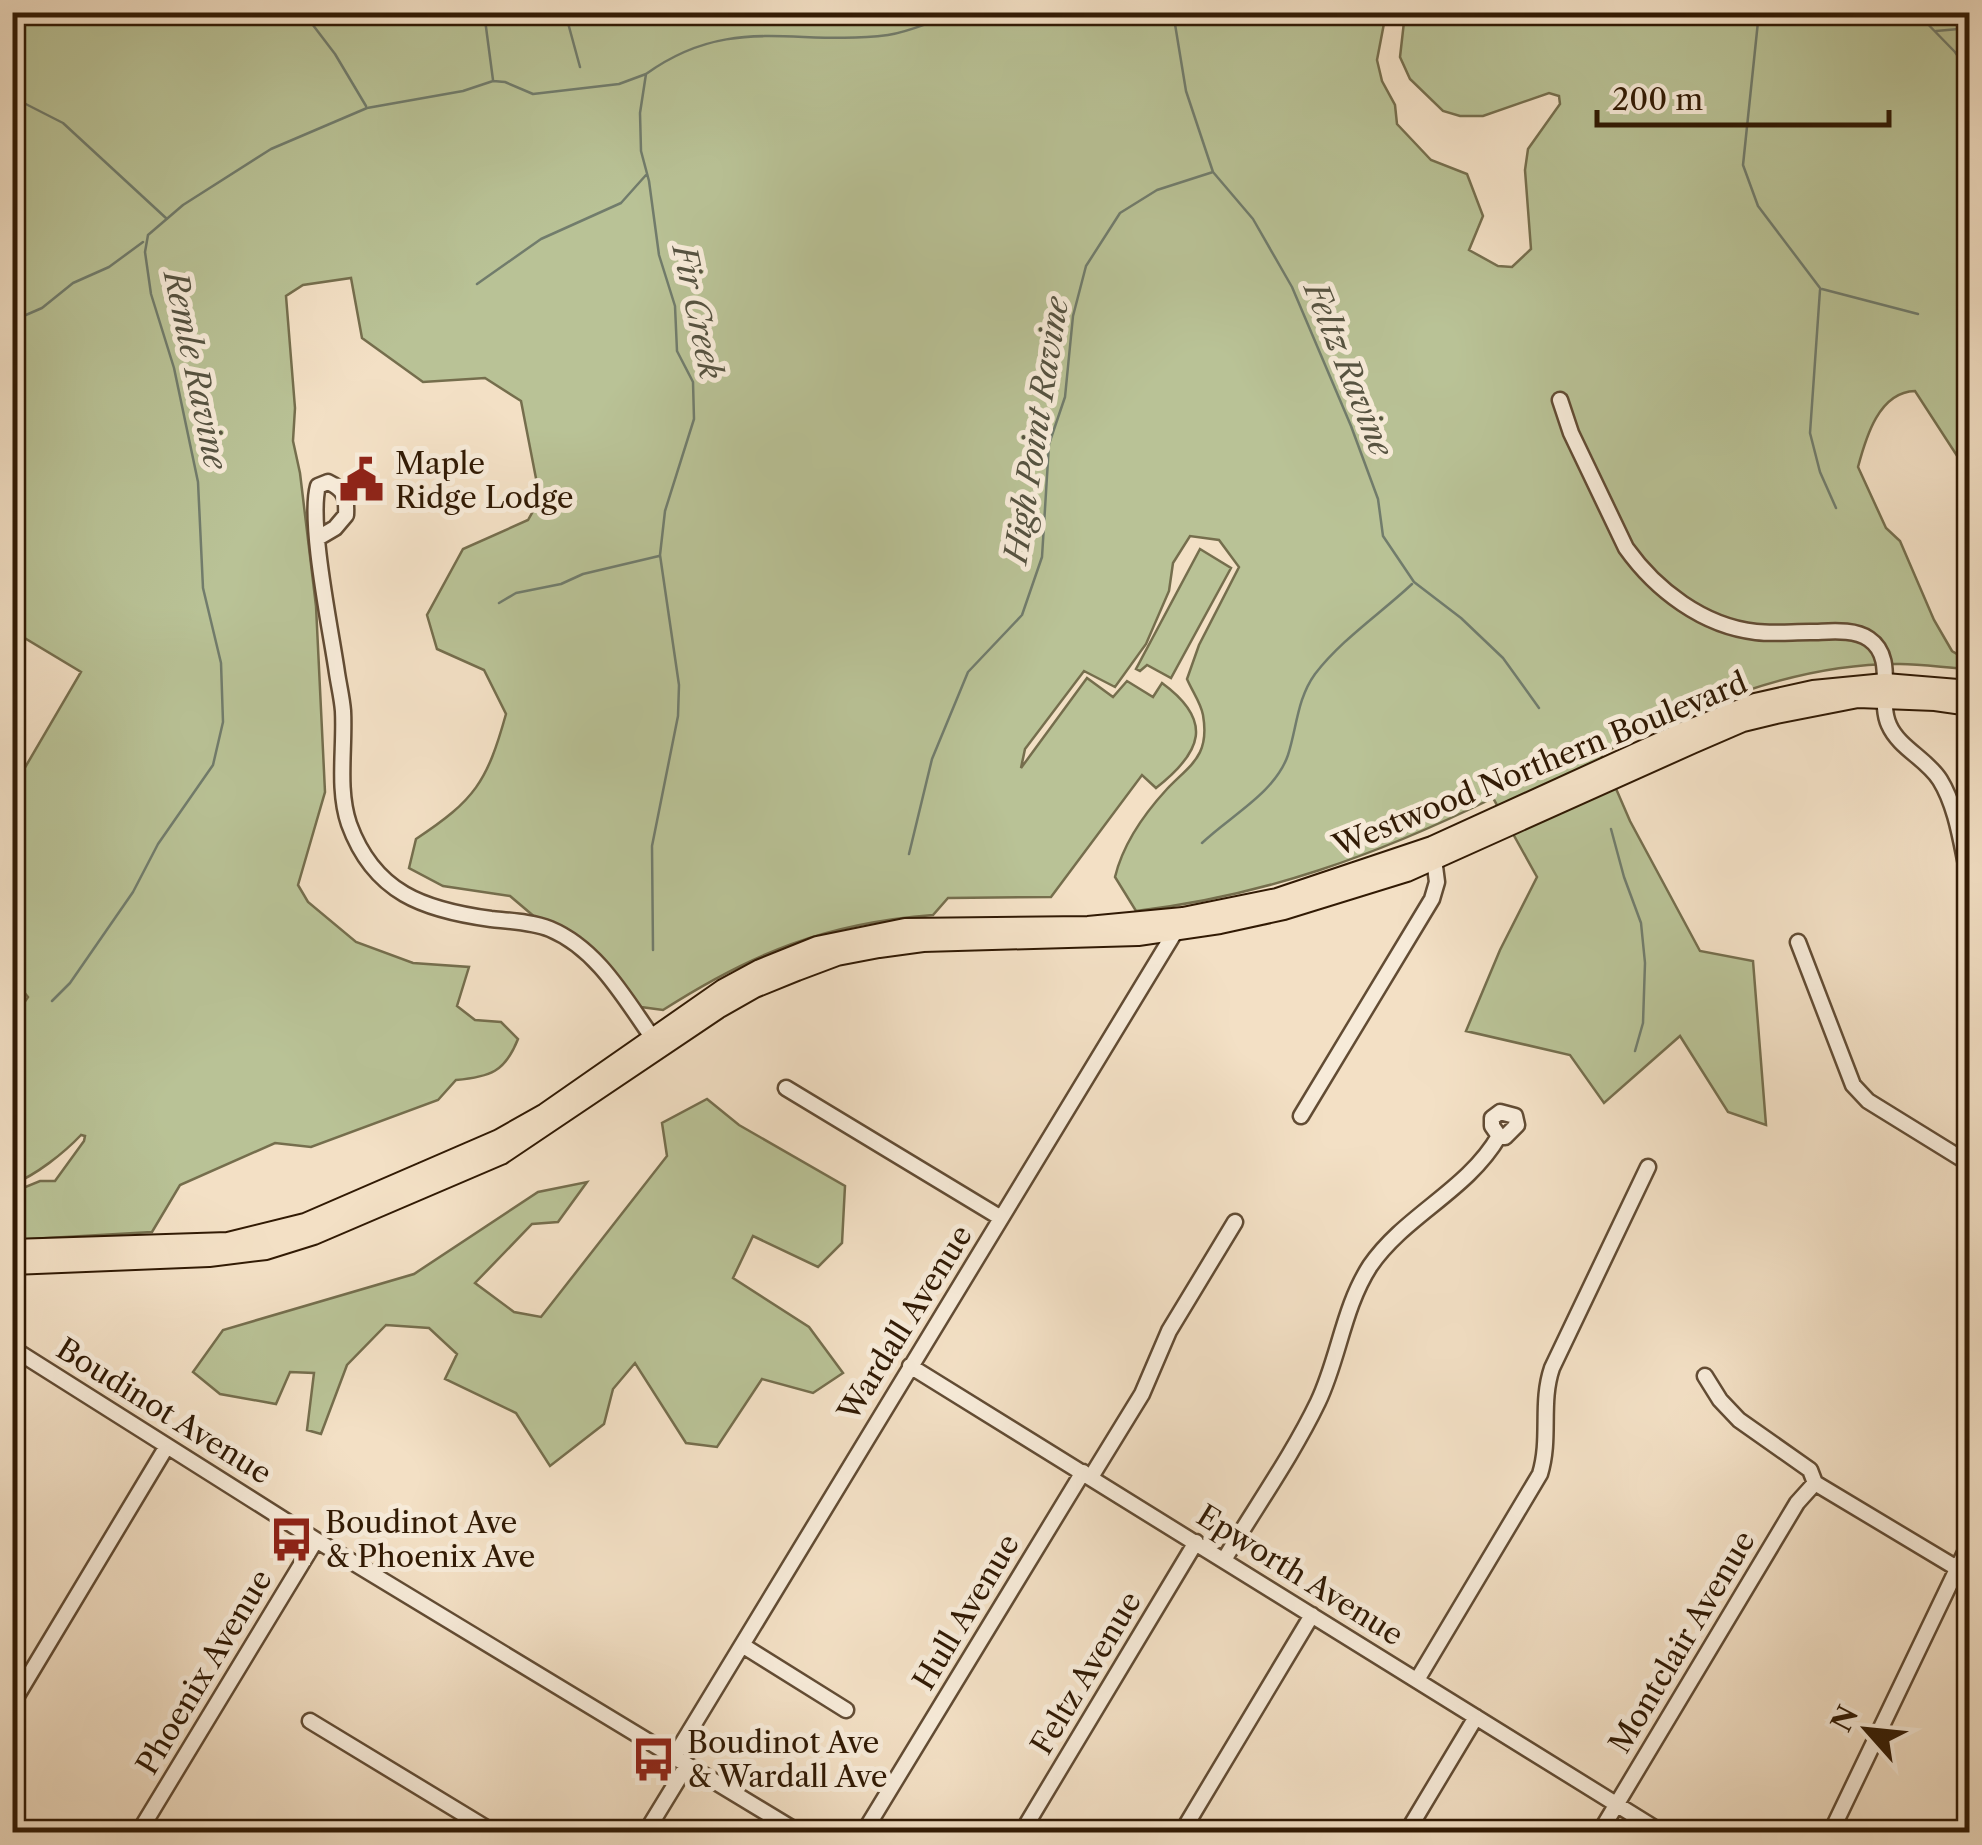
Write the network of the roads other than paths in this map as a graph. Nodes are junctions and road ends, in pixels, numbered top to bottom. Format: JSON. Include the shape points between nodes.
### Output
{"nodes":[{"id":1,"x":1560,"y":400,"type":"dead end"},
{"id":2,"x":318,"y":538,"type":"dead end"},
{"id":3,"x":1885,"y":690,"type":"junction"},
{"id":4,"x":1970,"y":690,"type":"edge"},
{"id":5,"x":1970,"y":706,"type":"edge"},
{"id":6,"x":1434,"y":853,"type":"junction"},
{"id":7,"x":1970,"y":883,"type":"edge"},
{"id":8,"x":1179,"y":925,"type":"junction"},
{"id":9,"x":1798,"y":942,"type":"dead end"},
{"id":10,"x":656,"y":1043,"type":"junction"},
{"id":11,"x":786,"y":1088,"type":"dead end"},
{"id":12,"x":1301,"y":1116,"type":"dead end"},
{"id":13,"x":1499,"y":1136,"type":"dead end"},
{"id":14,"x":1970,"y":1164,"type":"edge"},
{"id":15,"x":1648,"y":1168,"type":"dead end"},
{"id":16,"x":1002,"y":1218,"type":"junction"},
{"id":17,"x":1235,"y":1222,"type":"dead end"},
{"id":18,"x":12,"y":1249,"type":"edge"},
{"id":19,"x":135,"y":1253,"type":"junction"},
{"id":20,"x":12,"y":1265,"type":"edge"},
{"id":21,"x":12,"y":1348,"type":"edge"},
{"id":22,"x":910,"y":1366,"type":"junction"},
{"id":23,"x":1704,"y":1376,"type":"dead end"},
{"id":24,"x":167,"y":1446,"type":"junction"},
{"id":25,"x":1087,"y":1474,"type":"junction"},
{"id":26,"x":1815,"y":1483,"type":"junction"},
{"id":27,"x":316,"y":1540,"type":"junction"},
{"id":28,"x":1196,"y":1542,"type":"junction"},
{"id":29,"x":1970,"y":1542,"type":"edge"},
{"id":30,"x":1224,"y":1560,"type":"junction"},
{"id":31,"x":1964,"y":1572,"type":"edge"},
{"id":32,"x":1312,"y":1615,"type":"junction"},
{"id":33,"x":742,"y":1645,"type":"junction"},
{"id":34,"x":1417,"y":1680,"type":"junction"},
{"id":35,"x":12,"y":1704,"type":"edge"},
{"id":36,"x":846,"y":1710,"type":"dead end"},
{"id":37,"x":1476,"y":1717,"type":"junction"},
{"id":38,"x":310,"y":1721,"type":"dead end"},
{"id":39,"x":680,"y":1761,"type":"junction"},
{"id":40,"x":1616,"y":1804,"type":"junction"},
{"id":41,"x":140,"y":1832,"type":"edge"},
{"id":42,"x":493,"y":1832,"type":"edge"},
{"id":43,"x":646,"y":1832,"type":"edge"},
{"id":44,"x":798,"y":1832,"type":"edge"},
{"id":45,"x":864,"y":1832,"type":"edge"},
{"id":46,"x":1022,"y":1832,"type":"edge"},
{"id":47,"x":1182,"y":1832,"type":"edge"},
{"id":48,"x":1407,"y":1832,"type":"edge"},
{"id":49,"x":1600,"y":1832,"type":"edge"},
{"id":50,"x":1661,"y":1832,"type":"edge"},
{"id":51,"x":1831,"y":1832,"type":"edge"}],
"edges":[{"from":1,"to":3,"type":"street","via":[[1610,517],[1652,579],[1723,626],[1860,634],[1880,651]]},
{"from":2,"to":10,"type":"street","via":[[343,711],[343,786],[361,851],[410,900],[548,928],[578,944]]},
{"from":3,"to":4,"type":"main road","name":"Westwood Northern Boulevard"},
{"from":3,"to":5,"type":"main road","name":"Westwood Northern Boulevard"},
{"from":3,"to":6,"type":"main road","name":"Westwood Northern Boulevard","via":[[1813,690],[1721,715]]},
{"from":3,"to":7,"type":"street","via":[[1893,732],[1929,766],[1949,798]]},
{"from":6,"to":8,"type":"main road","name":"Westwood Northern Boulevard"},
{"from":6,"to":12,"type":"street","via":[[1438,882],[1432,899]]},
{"from":8,"to":10,"type":"main road","name":"Westwood Northern Boulevard","via":[[876,932],[760,969],[692,1008]]},
{"from":8,"to":16,"type":"street","name":"Wardall Avenue"},
{"from":9,"to":14,"type":"street","via":[[1853,1085]]},
{"from":10,"to":19,"type":"main road","name":"Westwood Northern Boulevard","via":[[499,1139],[305,1224]]},
{"from":11,"to":16,"type":"street"},
{"from":13,"to":30,"type":"street","via":[[1468,1175],[1393,1238],[1368,1269],[1317,1405]]},
{"from":15,"to":34,"type":"street","via":[[1552,1368],[1544,1461],[1535,1486]]},
{"from":16,"to":22,"type":"street","name":"Wardall Avenue"},
{"from":17,"to":25,"type":"street","name":"Hull Avenue","via":[[1168,1331],[1142,1394]]},
{"from":18,"to":19,"type":"main road","name":"Westwood Northern Boulevard"},
{"from":19,"to":20,"type":"main road","name":"Westwood Northern Boulevard"},
{"from":21,"to":24,"type":"street","name":"Boudinot Avenue"},
{"from":22,"to":25,"type":"street","name":"Epworth Avenue"},
{"from":22,"to":33,"type":"street","name":"Wardall Avenue"},
{"from":23,"to":26,"type":"street","via":[[1729,1410],[1810,1470]]},
{"from":24,"to":27,"type":"street","name":"Boudinot Avenue"},
{"from":24,"to":35,"type":"street"},
{"from":25,"to":28,"type":"street","name":"Epworth Avenue"},
{"from":25,"to":45,"type":"street","name":"Hull Avenue"},
{"from":26,"to":31,"type":"street"},
{"from":26,"to":40,"type":"street","name":"Montclair Avenue"},
{"from":27,"to":39,"type":"street","name":"Boudinot Avenue"},
{"from":27,"to":41,"type":"street","name":"Phoenix Avenue"},
{"from":28,"to":30,"type":"street","name":"Epworth Avenue"},
{"from":28,"to":46,"type":"street","name":"Feltz Avenue"},
{"from":29,"to":31,"type":"street"},
{"from":30,"to":32,"type":"street","name":"Epworth Avenue"},
{"from":31,"to":51,"type":"street"},
{"from":32,"to":34,"type":"street","name":"Epworth Avenue"},
{"from":32,"to":47,"type":"street"},
{"from":33,"to":36,"type":"street"},
{"from":33,"to":39,"type":"street","name":"Wardall Avenue"},
{"from":34,"to":37,"type":"street","name":"Epworth Avenue"},
{"from":37,"to":40,"type":"street","name":"Epworth Avenue"},
{"from":37,"to":48,"type":"street"},
{"from":38,"to":42,"type":"street"},
{"from":39,"to":43,"type":"street","name":"Wardall Avenue"},
{"from":39,"to":44,"type":"street","name":"Boudinot Avenue"},
{"from":40,"to":49,"type":"street","name":"Montclair Avenue"},
{"from":40,"to":50,"type":"street","name":"Epworth Avenue"}]}
